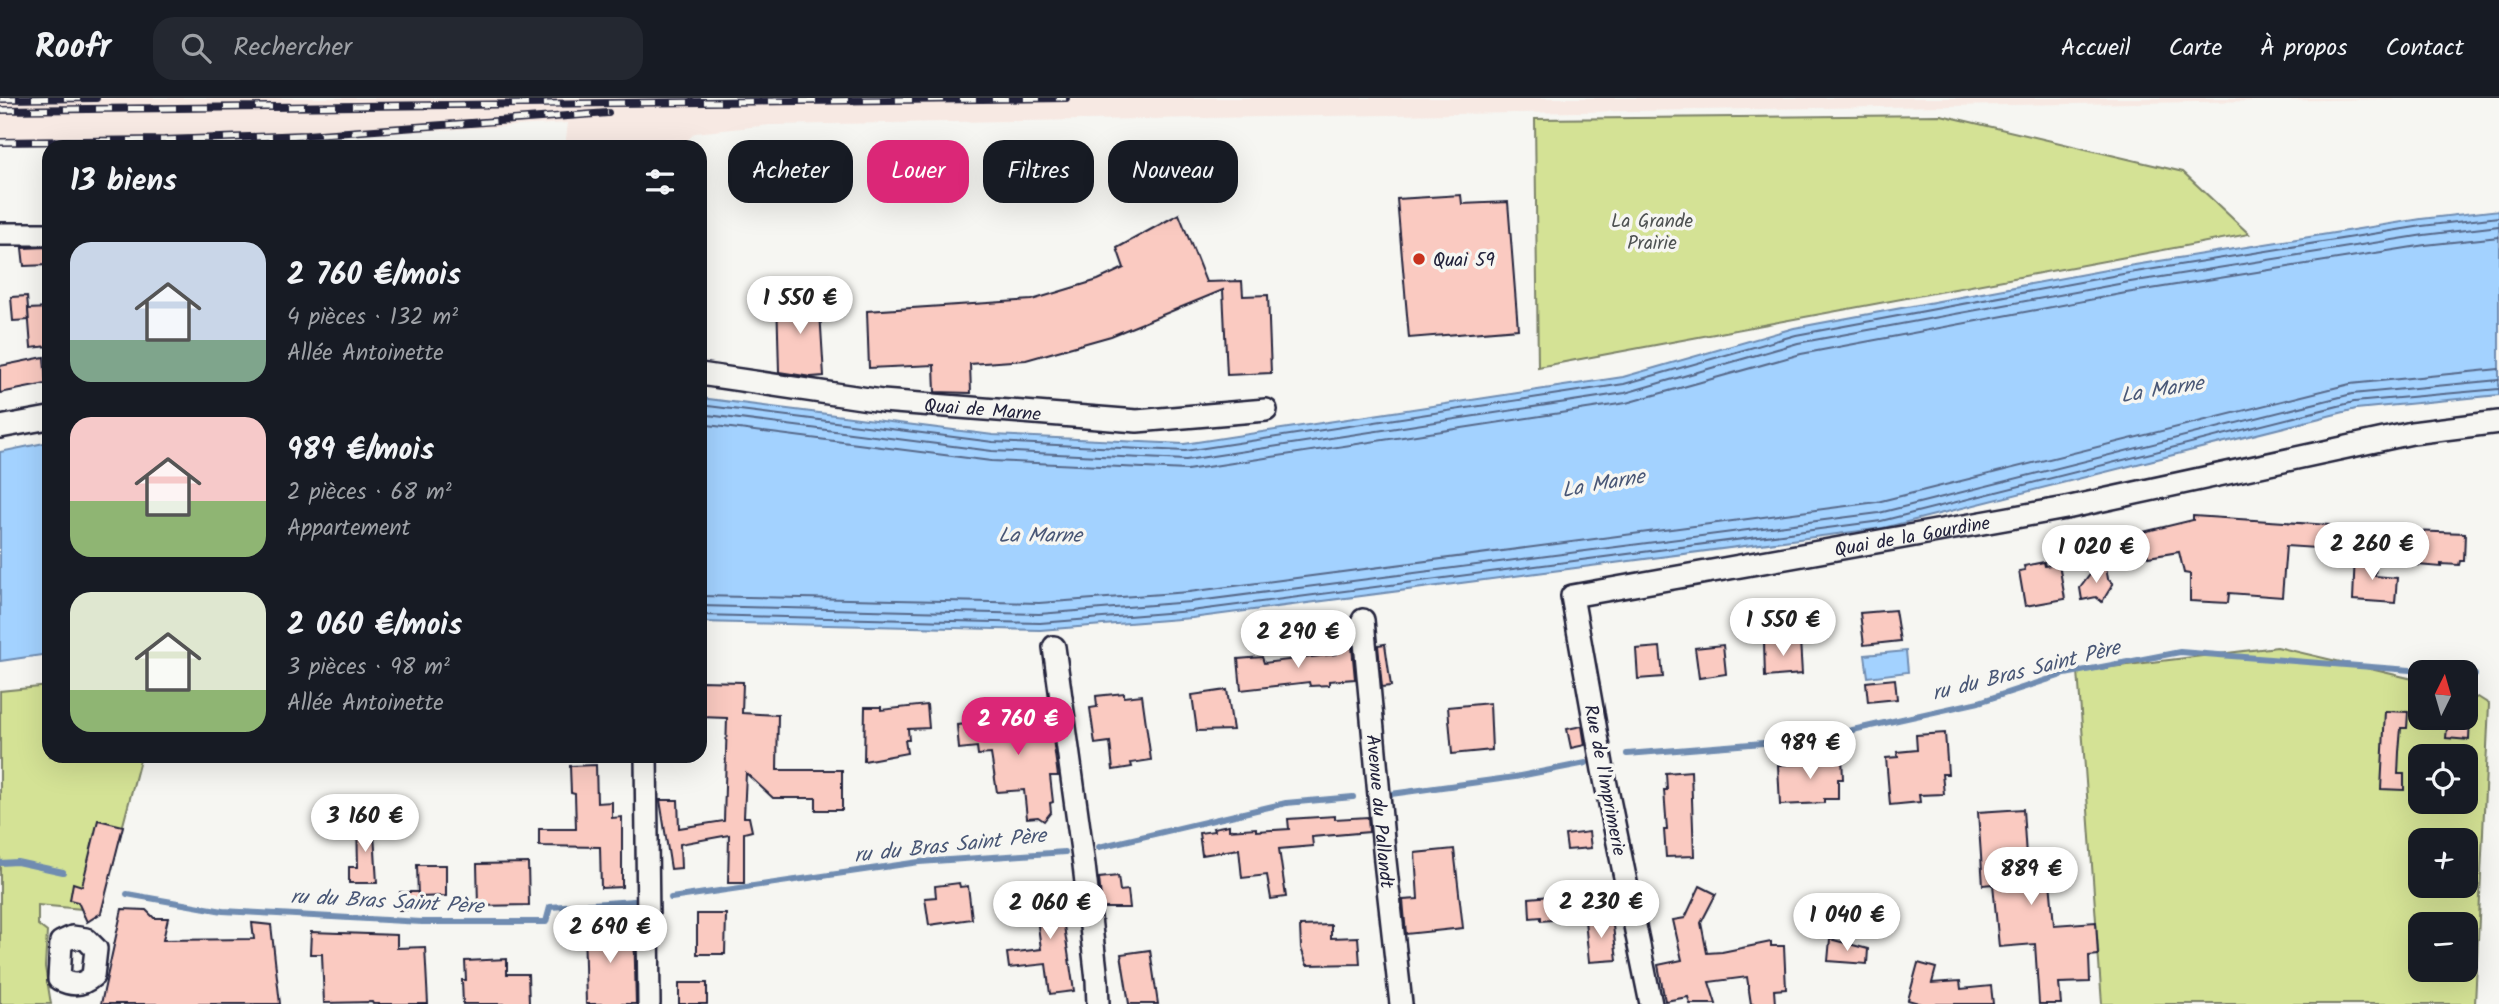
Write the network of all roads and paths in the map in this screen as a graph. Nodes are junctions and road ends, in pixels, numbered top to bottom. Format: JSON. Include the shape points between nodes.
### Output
{"nodes":[{"id":1,"x":0,"y":234,"type":"edge"},
{"id":2,"x":42,"y":234,"type":"edge"},
{"id":3,"x":707,"y":375,"type":"edge"},
{"id":4,"x":1266,"y":410,"type":"dead end"},
{"id":5,"x":42,"y":419,"type":"edge"},
{"id":6,"x":2499,"y":422,"type":"edge"},
{"id":7,"x":0,"y":427,"type":"edge"},
{"id":8,"x":1572,"y":596,"type":"joint"},
{"id":9,"x":1363,"y":620,"type":"dead end"},
{"id":10,"x":1054,"y":647,"type":"dead end"},
{"id":11,"x":646,"y":763,"type":"edge"},
{"id":12,"x":649,"y":1004,"type":"edge"},
{"id":13,"x":1098,"y":1004,"type":"edge"},
{"id":14,"x":1401,"y":1004,"type":"edge"},
{"id":15,"x":1651,"y":1004,"type":"edge"}],
"edges":[{"from":1,"to":2,"type":"street"},
{"from":3,"to":4,"type":"street","name":"Quai de Marne","via":[[881,401],[1137,421]]},
{"from":5,"to":7,"type":"street"},
{"from":6,"to":8,"type":"street","name":"Quai de la Gourdine","via":[[2412,433],[2066,508]]},
{"from":8,"to":15,"type":"street","name":"Rue de l'Imprimerie"},
{"from":9,"to":14,"type":"street","name":"Avenue du Pallandt"},
{"from":10,"to":13,"type":"street"},
{"from":11,"to":12,"type":"street"}]}
